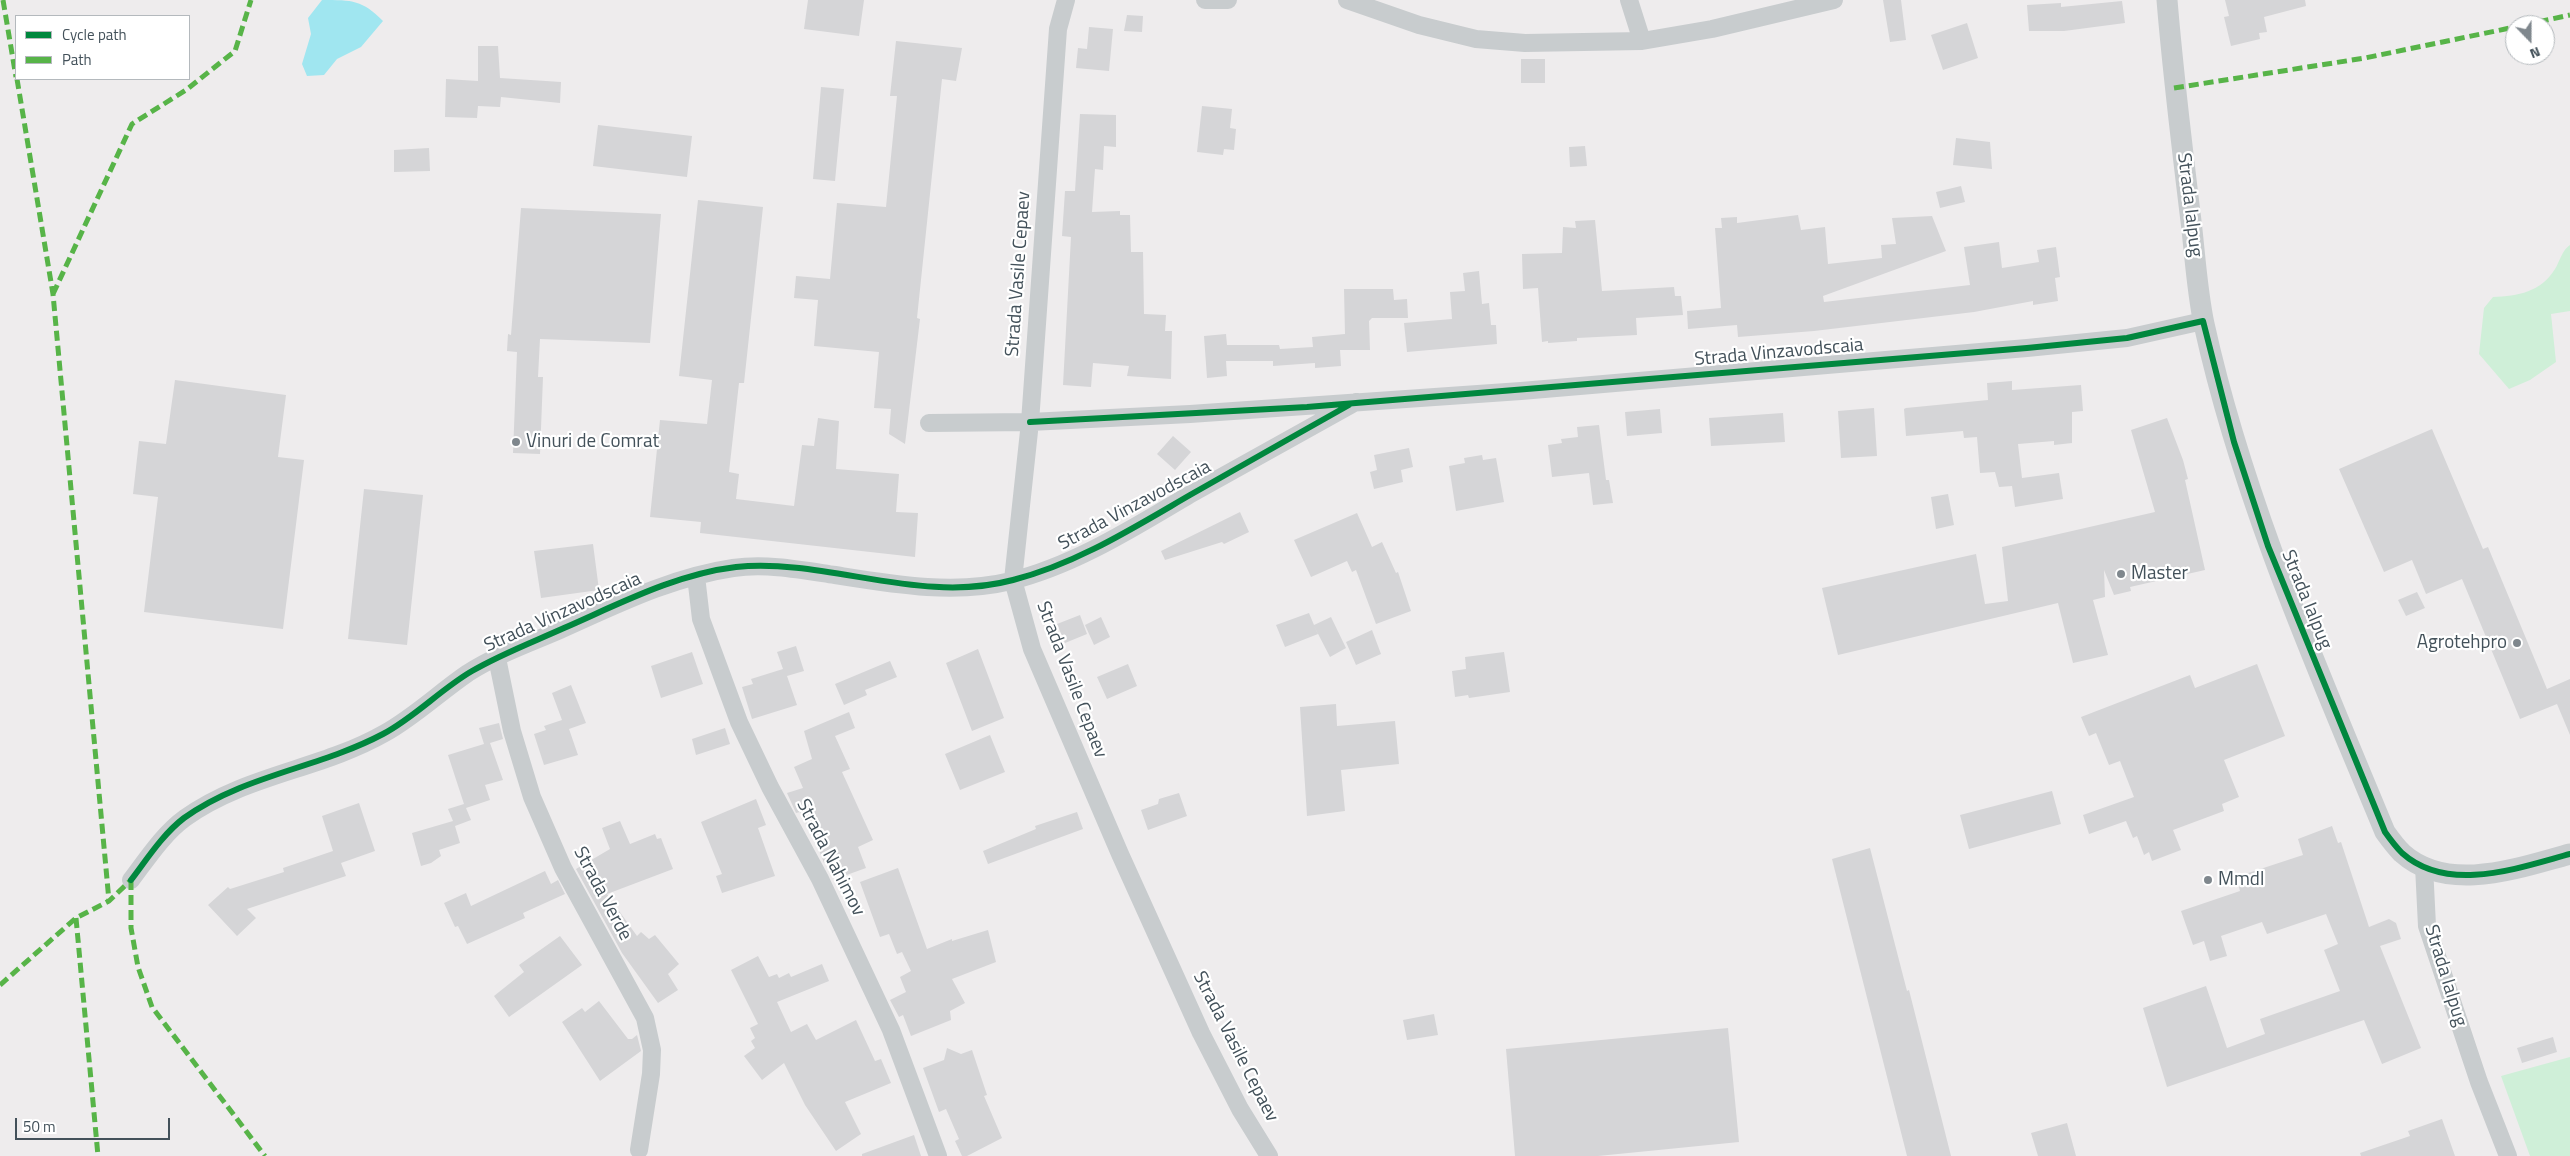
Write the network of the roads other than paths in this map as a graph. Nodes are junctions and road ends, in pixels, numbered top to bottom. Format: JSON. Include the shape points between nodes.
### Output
{"nodes":[{"id":1,"x":1066,"y":0,"type":"edge"},
{"id":2,"x":1205,"y":0,"type":"edge"},
{"id":3,"x":1228,"y":0,"type":"edge"},
{"id":4,"x":1347,"y":0,"type":"edge"},
{"id":5,"x":1629,"y":0,"type":"edge"},
{"id":6,"x":1834,"y":0,"type":"edge"},
{"id":7,"x":2166,"y":0,"type":"edge"},
{"id":8,"x":1809,"y":3,"type":"edge"},
{"id":9,"x":1642,"y":42,"type":"junction"},
{"id":10,"x":2203,"y":321,"type":"junction"},
{"id":11,"x":1356,"y":402,"type":"junction"},
{"id":12,"x":1030,"y":422,"type":"junction"},
{"id":13,"x":929,"y":423,"type":"dead end"},
{"id":14,"x":696,"y":576,"type":"junction"},
{"id":15,"x":1013,"y":580,"type":"junction"},
{"id":16,"x":497,"y":658,"type":"junction"},
{"id":17,"x":2570,"y":854,"type":"edge"},
{"id":18,"x":2424,"y":866,"type":"junction"},
{"id":19,"x":131,"y":880,"type":"dead end"},
{"id":20,"x":639,"y":1150,"type":"dead end"},
{"id":21,"x":938,"y":1156,"type":"edge"},
{"id":22,"x":1269,"y":1156,"type":"edge"},
{"id":23,"x":2508,"y":1156,"type":"edge"}],
"edges":[{"from":1,"to":12,"type":"street","name":"Strada Vasile Cepaev","via":[[1058,29]]},
{"from":2,"to":3,"type":"street"},
{"from":4,"to":9,"type":"street","via":[[1419,25],[1476,39],[1525,43]]},
{"from":5,"to":9,"type":"street"},
{"from":6,"to":8,"type":"street"},
{"from":7,"to":10,"type":"street","name":"Strada Ialpug"},
{"from":8,"to":9,"type":"street","via":[[1712,29]]},
{"from":10,"to":11,"type":"street","name":"Strada Vinzavodscaia","via":[[2127,338],[2027,348]]},
{"from":10,"to":18,"type":"street","name":"Strada Ialpug","via":[[2234,442],[2326,691],[2385,832],[2402,853]]},
{"from":11,"to":12,"type":"street","name":"Strada Vinzavodscaia"},
{"from":11,"to":15,"type":"street","name":"Strada Vinzavodscaia","via":[[1120,535],[1059,564]]},
{"from":12,"to":13,"type":"street","name":"Strada Vinzavodscaia"},
{"from":12,"to":15,"type":"street","name":"Strada Vasile Cepaev"},
{"from":14,"to":15,"type":"street","name":"Strada Vinzavodscaia","via":[[736,567],[783,567],[877,582],[946,588]]},
{"from":14,"to":16,"type":"street","name":"Strada Vinzavodscaia","via":[[634,597]]},
{"from":14,"to":21,"type":"street","name":"Strada Nahimov","via":[[700,619],[739,722],[820,879],[891,1030]]},
{"from":15,"to":22,"type":"street","name":"Strada Vasile Cepaev","via":[[1032,649],[1124,863],[1201,1033],[1240,1109]]},
{"from":16,"to":19,"type":"street","name":"Strada Vinzavodscaia","via":[[470,672],[386,733],[348,751],[247,783],[219,797],[182,820]]},
{"from":16,"to":20,"type":"street","name":"Strada Verde","via":[[512,731],[532,797],[563,868],[645,1018],[652,1050],[651,1074]]},
{"from":17,"to":18,"type":"street","via":[[2477,875],[2442,873]]},
{"from":18,"to":23,"type":"street","name":"Strada Ialpug","via":[[2427,926],[2479,1082]]}]}
